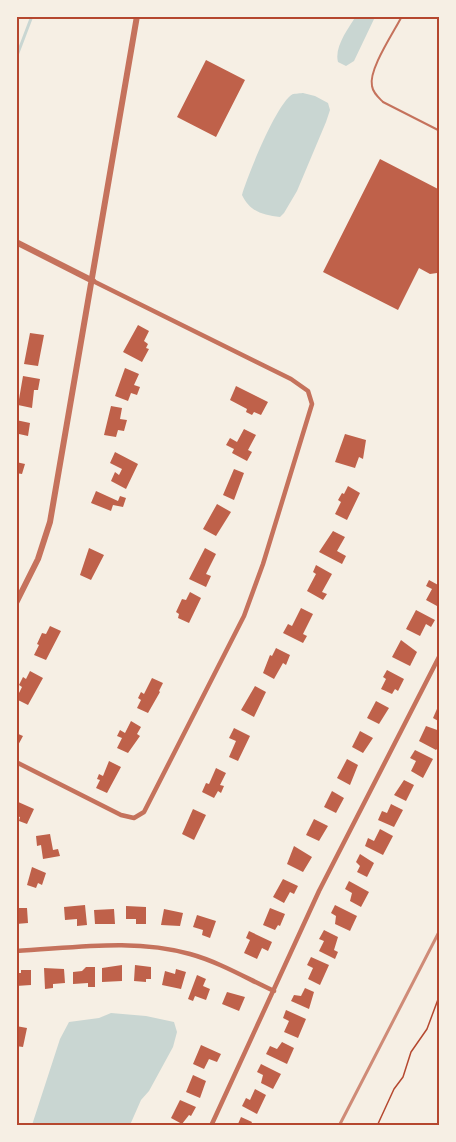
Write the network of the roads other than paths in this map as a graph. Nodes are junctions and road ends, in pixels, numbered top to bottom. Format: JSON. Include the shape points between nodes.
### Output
{"nodes":[{"id":1,"x":138,"y":16,"type":"edge"},
{"id":2,"x":402,"y":16,"type":"edge"},
{"id":3,"x":440,"y":130,"type":"edge"},
{"id":4,"x":18,"y":243,"type":"edge"},
{"id":5,"x":93,"y":281,"type":"junction"},
{"id":6,"x":16,"y":603,"type":"edge"},
{"id":7,"x":440,"y":655,"type":"edge"},
{"id":8,"x":16,"y":762,"type":"edge"},
{"id":9,"x":16,"y":951,"type":"edge"},
{"id":10,"x":274,"y":991,"type":"junction"},
{"id":11,"x":212,"y":1125,"type":"edge"}],
"edges":[{"from":1,"to":5,"type":"street"},
{"from":2,"to":3,"type":"lane","via":[[374,69],[372,87],[382,102]]},
{"from":4,"to":5,"type":"street"},
{"from":5,"to":6,"type":"street","via":[[50,522],[38,559]]},
{"from":5,"to":8,"type":"street","via":[[291,379],[308,391],[312,404],[244,616],[144,812],[134,818],[121,815]]},
{"from":7,"to":10,"type":"street","via":[[319,891]]},
{"from":9,"to":10,"type":"street","via":[[121,945],[158,947],[202,958]]},
{"from":10,"to":11,"type":"street"}]}
